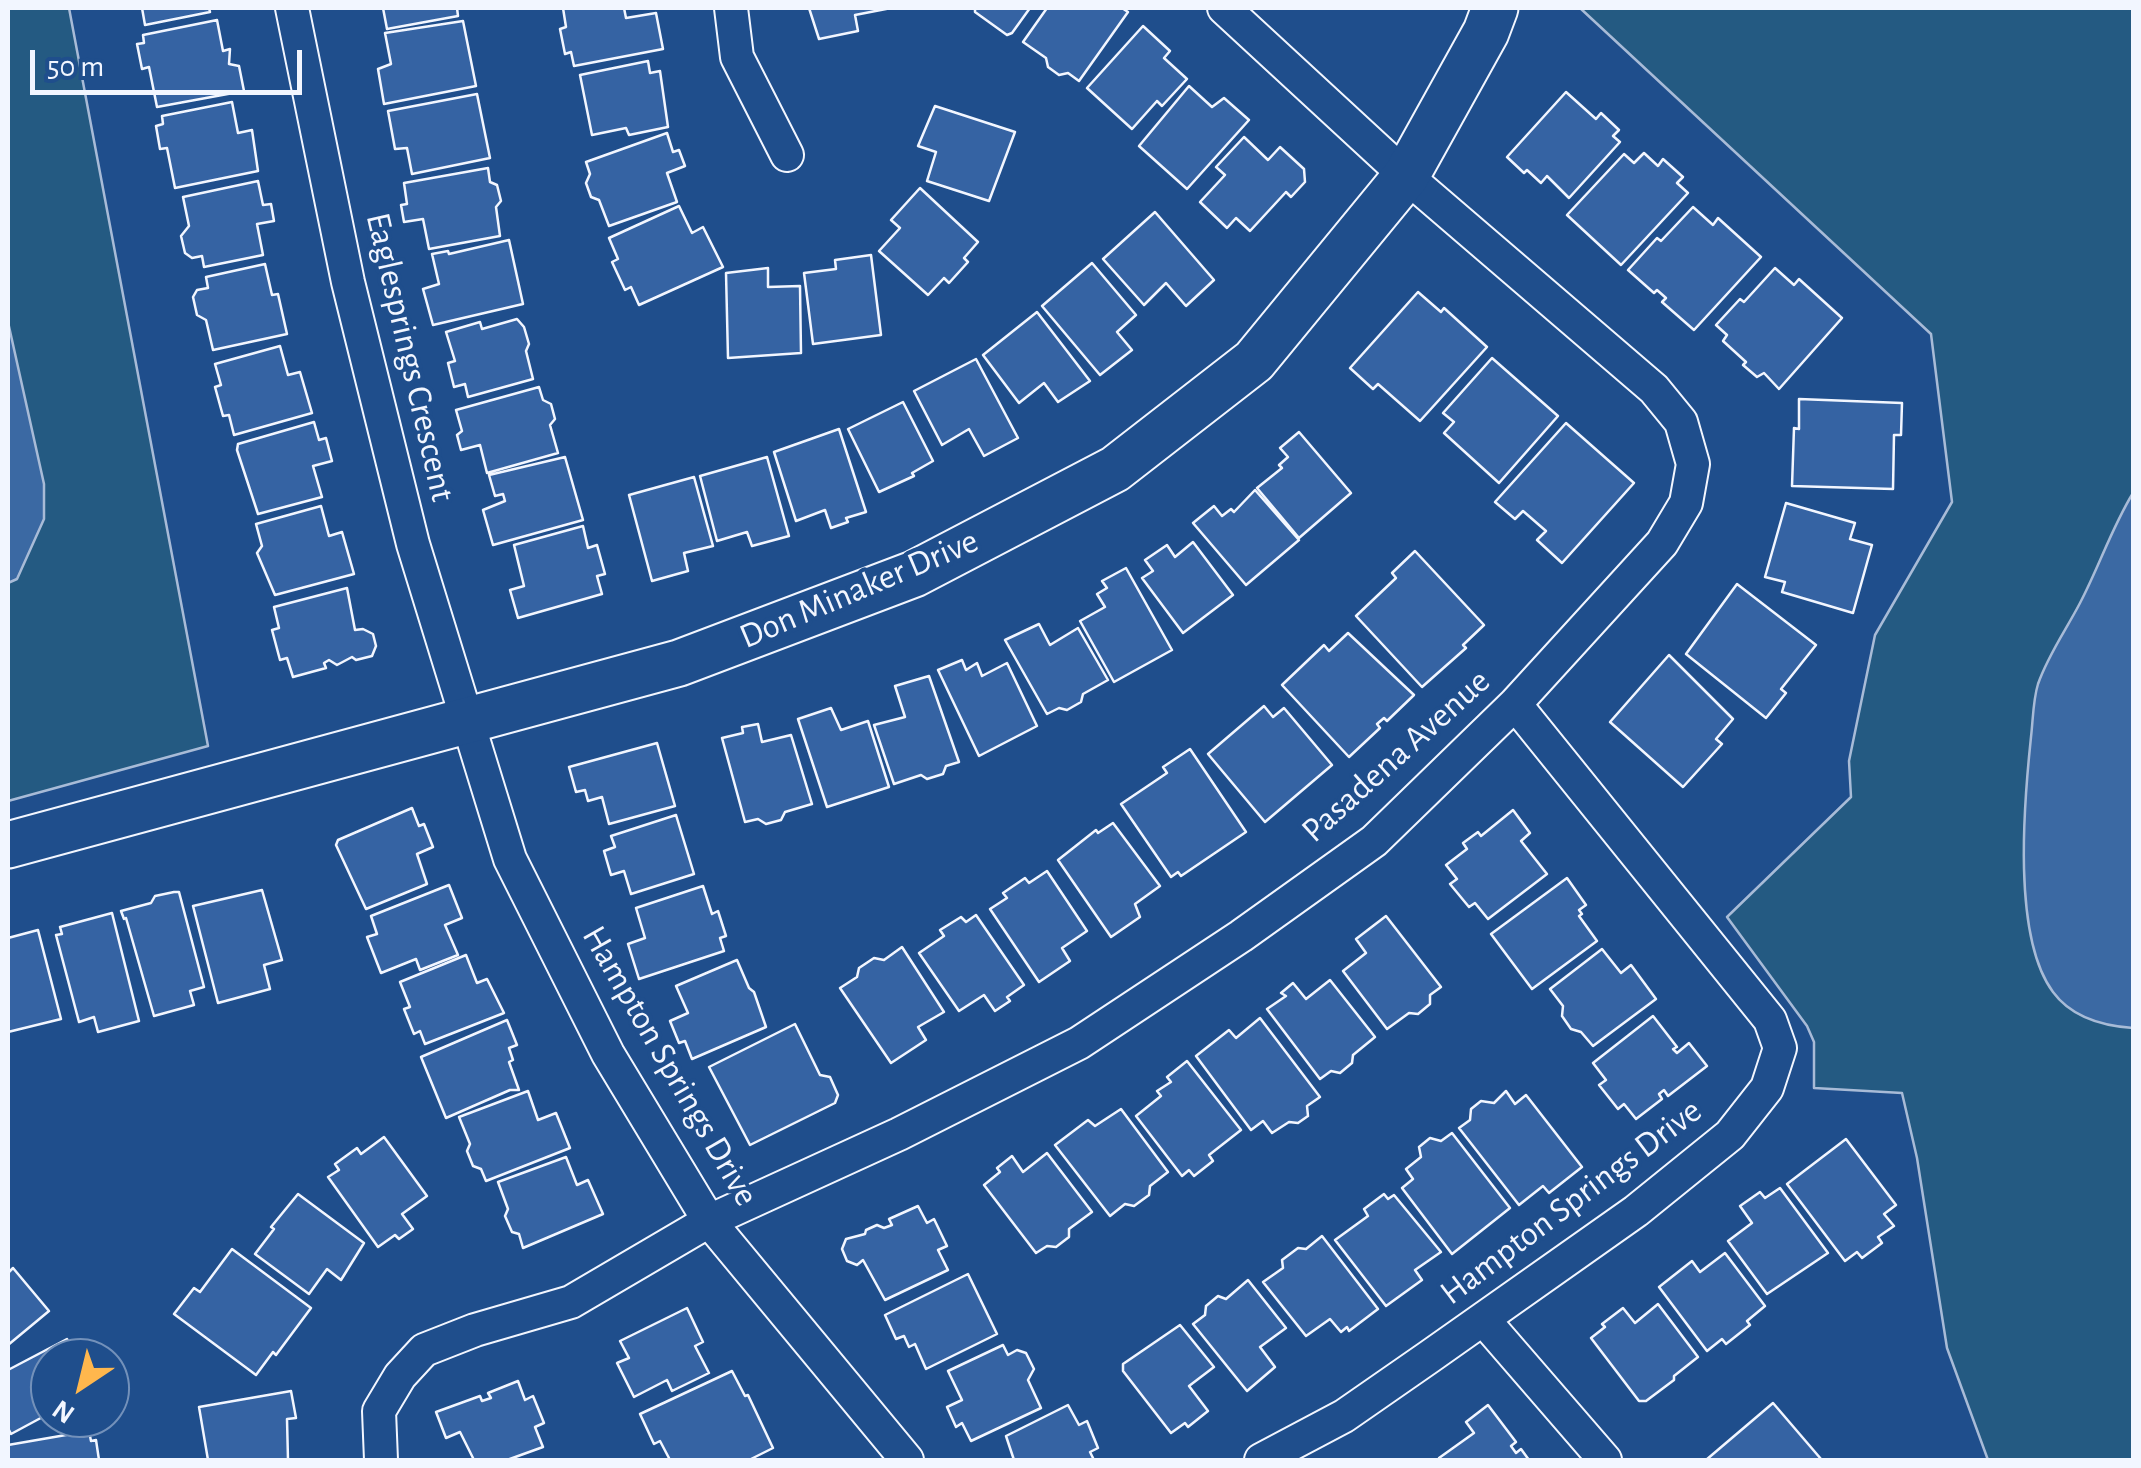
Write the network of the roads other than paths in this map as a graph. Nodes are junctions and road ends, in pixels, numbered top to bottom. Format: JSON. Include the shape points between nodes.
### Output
{"nodes":[{"id":1,"x":292,"y":8,"type":"edge"},
{"id":2,"x":731,"y":8,"type":"edge"},
{"id":3,"x":1224,"y":8,"type":"edge"},
{"id":4,"x":1495,"y":8,"type":"edge"},
{"id":5,"x":787,"y":154,"type":"dead end"},
{"id":6,"x":1406,"y":176,"type":"junction"},
{"id":7,"x":1515,"y":704,"type":"junction"},
{"id":8,"x":466,"y":720,"type":"junction"},
{"id":9,"x":8,"y":845,"type":"edge"},
{"id":10,"x":710,"y":1221,"type":"junction"},
{"id":11,"x":1484,"y":1319,"type":"junction"},
{"id":12,"x":380,"y":1460,"type":"edge"},
{"id":13,"x":907,"y":1460,"type":"edge"},
{"id":14,"x":1261,"y":1460,"type":"edge"},
{"id":15,"x":1605,"y":1460,"type":"edge"}],
"edges":[{"from":1,"to":8,"type":"street","name":"Eaglesprings Crescent","via":[[353,301],[413,544]]},
{"from":2,"to":5,"type":"street","via":[[737,57]]},
{"from":3,"to":6,"type":"street","name":"Pasadena Avenue"},
{"from":4,"to":6,"type":"street","name":"Don Minaker Drive"},
{"from":6,"to":7,"type":"street","name":"Pasadena Avenue","via":[[1654,389],[1681,422],[1693,464],[1686,503],[1662,543]]},
{"from":6,"to":8,"type":"street","name":"Don Minaker Drive","via":[[1254,362],[1116,469],[914,574],[679,663]]},
{"from":7,"to":10,"type":"street","name":"Pasadena Avenue","via":[[1374,840],[1079,1043]]},
{"from":7,"to":11,"type":"street","name":"Hampton Springs Drive","via":[[1770,1020],[1780,1048],[1766,1088],[1730,1135],[1636,1212]]},
{"from":8,"to":9,"type":"street","name":"Don Minaker Drive"},
{"from":8,"to":10,"type":"street","name":"Hampton Springs Drive","via":[[510,859],[608,1054]]},
{"from":10,"to":12,"type":"street","name":"Pasadena Avenue","via":[[571,1302],[424,1350],[379,1411]]},
{"from":10,"to":13,"type":"street","name":"Hampton Springs Drive"},
{"from":11,"to":14,"type":"street","name":"Hampton Springs Drive","via":[[1344,1416]]},
{"from":11,"to":15,"type":"street"}]}
